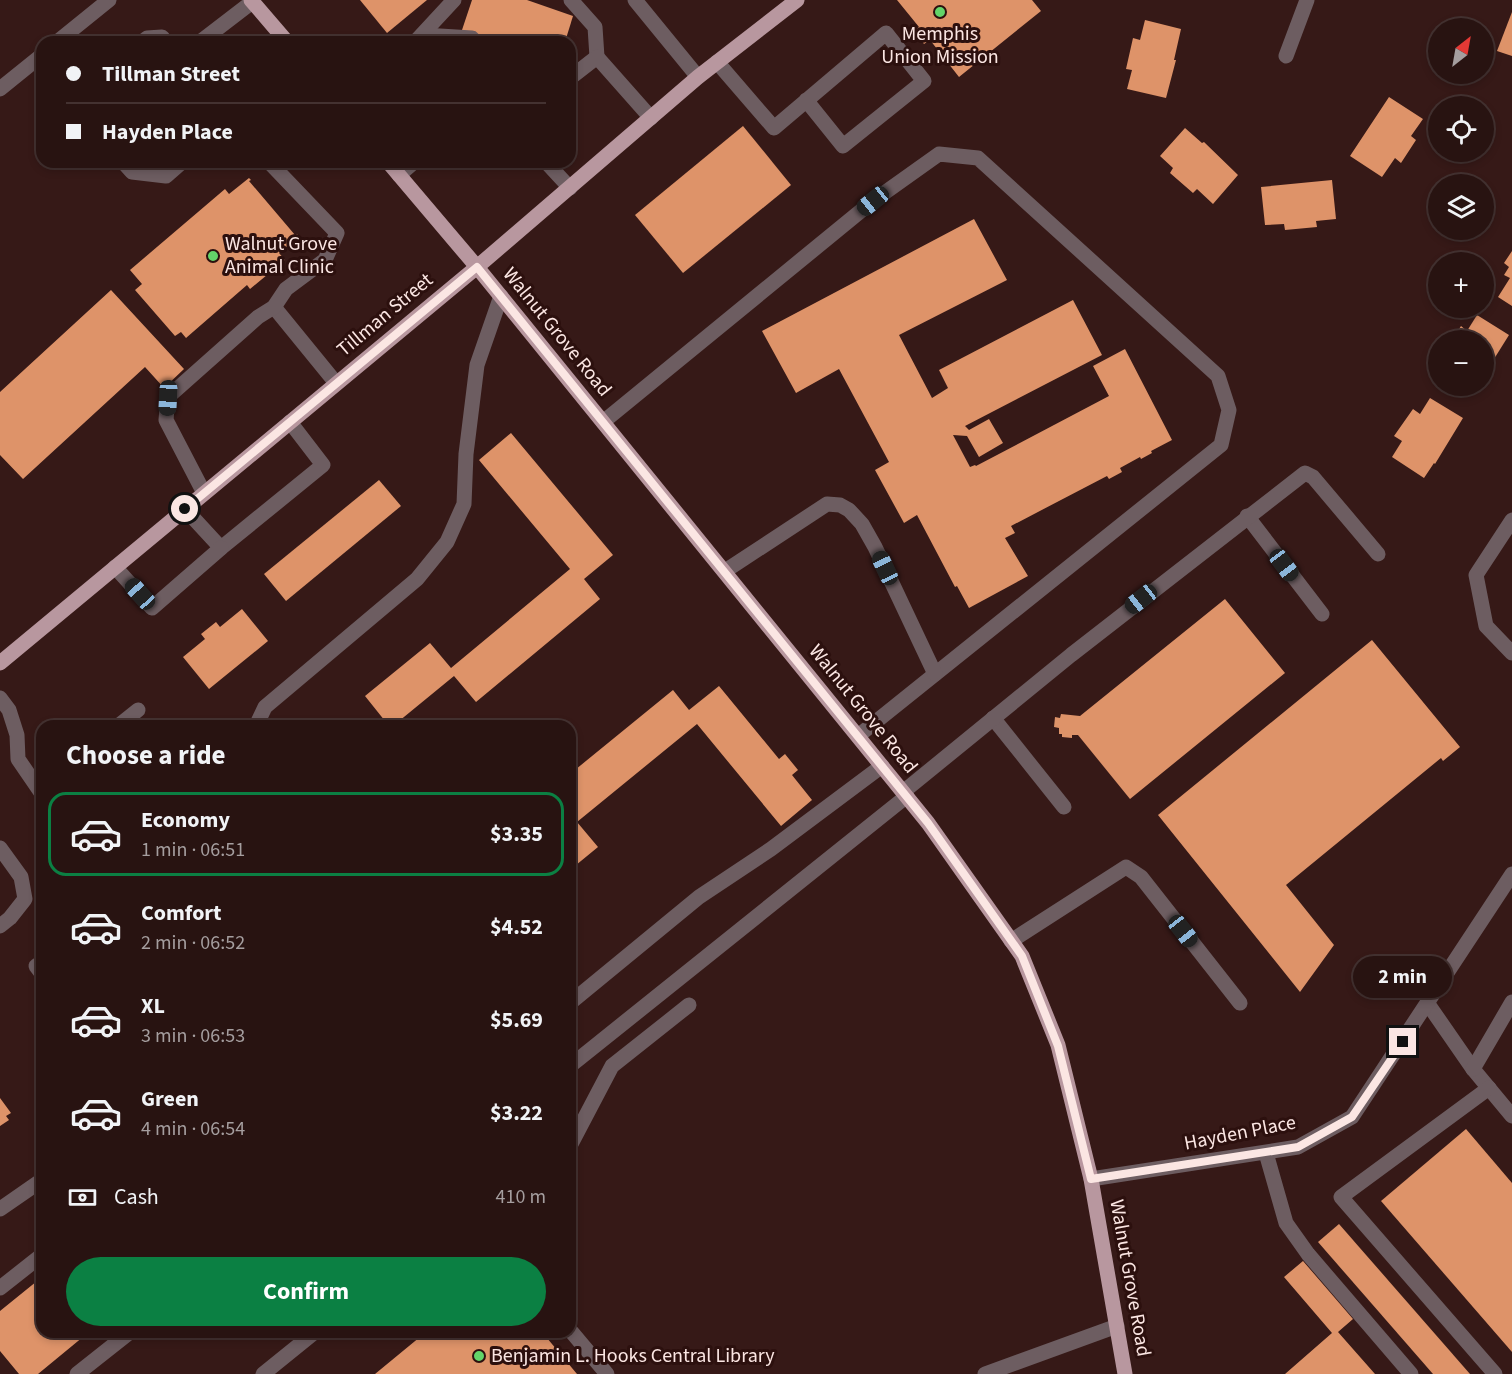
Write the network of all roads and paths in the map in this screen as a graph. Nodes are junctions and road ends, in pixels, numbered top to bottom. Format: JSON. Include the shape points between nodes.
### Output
{"nodes":[{"id":1,"x":109,"y":0,"type":"edge"},
{"id":2,"x":454,"y":0,"type":"edge"},
{"id":3,"x":571,"y":0,"type":"edge"},
{"id":4,"x":635,"y":0,"type":"edge"},
{"id":5,"x":797,"y":0,"type":"edge"},
{"id":6,"x":1307,"y":0,"type":"edge"},
{"id":7,"x":252,"y":1,"type":"edge"},
{"id":8,"x":64,"y":36,"type":"edge"},
{"id":9,"x":208,"y":36,"type":"edge"},
{"id":10,"x":282,"y":36,"type":"edge"},
{"id":11,"x":426,"y":36,"type":"edge"},
{"id":12,"x":1286,"y":56,"type":"dead end"},
{"id":13,"x":597,"y":57,"type":"junction"},
{"id":14,"x":717,"y":62,"type":"junction"},
{"id":15,"x":36,"y":63,"type":"edge"},
{"id":16,"x":576,"y":73,"type":"edge"},
{"id":17,"x":698,"y":77,"type":"junction"},
{"id":18,"x":0,"y":89,"type":"edge"},
{"id":19,"x":806,"y":100,"type":"junction"},
{"id":20,"x":651,"y":118,"type":"junction"},
{"id":21,"x":128,"y":168,"type":"edge"},
{"id":22,"x":175,"y":168,"type":"edge"},
{"id":23,"x":275,"y":168,"type":"edge"},
{"id":24,"x":393,"y":168,"type":"edge"},
{"id":25,"x":407,"y":168,"type":"edge"},
{"id":26,"x":552,"y":168,"type":"edge"},
{"id":27,"x":399,"y":175,"type":"junction"},
{"id":28,"x":570,"y":188,"type":"junction"},
{"id":29,"x":477,"y":267,"type":"junction"},
{"id":30,"x":501,"y":296,"type":"junction"},
{"id":31,"x":274,"y":307,"type":"junction"},
{"id":32,"x":336,"y":383,"type":"junction"},
{"id":33,"x":290,"y":422,"type":"junction"},
{"id":34,"x":603,"y":422,"type":"junction"},
{"id":35,"x":204,"y":494,"type":"junction"},
{"id":36,"x":185,"y":509,"type":"junction"},
{"id":37,"x":1247,"y":516,"type":"junction"},
{"id":38,"x":1512,"y":520,"type":"edge"},
{"id":39,"x":221,"y":548,"type":"junction"},
{"id":40,"x":1378,"y":554,"type":"dead end"},
{"id":41,"x":115,"y":567,"type":"junction"},
{"id":42,"x":725,"y":572,"type":"junction"},
{"id":43,"x":1322,"y":614,"type":"dead end"},
{"id":44,"x":1512,"y":653,"type":"edge"},
{"id":45,"x":0,"y":663,"type":"edge"},
{"id":46,"x":935,"y":674,"type":"junction"},
{"id":47,"x":0,"y":698,"type":"edge"},
{"id":48,"x":138,"y":710,"type":"dead end"},
{"id":49,"x":993,"y":718,"type":"junction"},
{"id":50,"x":126,"y":720,"type":"edge"},
{"id":51,"x":259,"y":720,"type":"edge"},
{"id":52,"x":858,"y":736,"type":"junction"},
{"id":53,"x":882,"y":766,"type":"junction"},
{"id":54,"x":36,"y":783,"type":"edge"},
{"id":55,"x":905,"y":794,"type":"junction"},
{"id":56,"x":1064,"y":807,"type":"dead end"},
{"id":57,"x":0,"y":848,"type":"edge"},
{"id":58,"x":1512,"y":874,"type":"edge"},
{"id":59,"x":0,"y":926,"type":"edge"},
{"id":60,"x":1011,"y":941,"type":"junction"},
{"id":61,"x":576,"y":998,"type":"edge"},
{"id":62,"x":1512,"y":1002,"type":"edge"},
{"id":63,"x":1240,"y":1003,"type":"dead end"},
{"id":64,"x":1428,"y":1004,"type":"junction"},
{"id":65,"x":689,"y":1005,"type":"dead end"},
{"id":66,"x":576,"y":1061,"type":"edge"},
{"id":67,"x":1473,"y":1069,"type":"junction"},
{"id":68,"x":1489,"y":1088,"type":"junction"},
{"id":69,"x":1512,"y":1116,"type":"edge"},
{"id":70,"x":576,"y":1135,"type":"edge"},
{"id":71,"x":1266,"y":1153,"type":"junction"},
{"id":72,"x":1091,"y":1179,"type":"junction"},
{"id":73,"x":36,"y":1184,"type":"edge"},
{"id":74,"x":0,"y":1209,"type":"edge"},
{"id":75,"x":36,"y":1260,"type":"edge"},
{"id":76,"x":0,"y":1288,"type":"edge"},
{"id":77,"x":1117,"y":1326,"type":"junction"},
{"id":78,"x":576,"y":1337,"type":"edge"},
{"id":79,"x":122,"y":1338,"type":"edge"},
{"id":80,"x":308,"y":1338,"type":"edge"},
{"id":81,"x":77,"y":1374,"type":"edge"},
{"id":82,"x":263,"y":1374,"type":"edge"},
{"id":83,"x":607,"y":1374,"type":"edge"},
{"id":84,"x":985,"y":1374,"type":"edge"},
{"id":85,"x":1125,"y":1374,"type":"edge"},
{"id":86,"x":1411,"y":1374,"type":"edge"},
{"id":87,"x":1495,"y":1374,"type":"edge"}],
"edges":[{"from":1,"to":8,"type":"street"},
{"from":2,"to":11,"type":"street"},
{"from":3,"to":13,"type":"street","via":[[596,27]]},
{"from":4,"to":17,"type":"street"},
{"from":5,"to":14,"type":"main road","name":"Tillman Street"},
{"from":6,"to":12,"type":"street"},
{"from":7,"to":9,"type":"street"},
{"from":7,"to":10,"type":"main road"},
{"from":13,"to":16,"type":"street"},
{"from":13,"to":20,"type":"street"},
{"from":14,"to":17,"type":"main road","name":"Tillman Street"},
{"from":14,"to":19,"type":"street","via":[[774,128]]},
{"from":15,"to":18,"type":"street"},
{"from":17,"to":20,"type":"main road","name":"Tillman Street"},
{"from":19,"to":19,"type":"street","via":[[886,33],[924,81],[843,147]]},
{"from":20,"to":28,"type":"main road","name":"Tillman Street"},
{"from":21,"to":22,"type":"street","via":[[132,172],[166,176]]},
{"from":23,"to":31,"type":"street","via":[[337,233],[325,260],[286,289]]},
{"from":24,"to":27,"type":"main road","name":"Walnut Grove Road"},
{"from":25,"to":27,"type":"street"},
{"from":26,"to":28,"type":"street"},
{"from":27,"to":29,"type":"main road","name":"Walnut Grove Road"},
{"from":28,"to":29,"type":"main road","name":"Tillman Street"},
{"from":29,"to":30,"type":"main road","name":"Walnut Grove Road"},
{"from":29,"to":32,"type":"main road","name":"Tillman Street"},
{"from":30,"to":34,"type":"main road","name":"Walnut Grove Road"},
{"from":30,"to":51,"type":"street","via":[[477,365],[464,504],[447,542],[417,579],[265,707]]},
{"from":31,"to":32,"type":"street"},
{"from":31,"to":35,"type":"street","via":[[168,398],[166,420]]},
{"from":32,"to":33,"type":"main road","name":"Tillman Street"},
{"from":33,"to":35,"type":"main road","name":"Tillman Street"},
{"from":33,"to":39,"type":"street","via":[[323,465]]},
{"from":34,"to":42,"type":"main road","name":"Walnut Grove Road"},
{"from":34,"to":46,"type":"street","via":[[873,201],[939,154],[978,158],[1218,376],[1229,410],[1221,445]]},
{"from":35,"to":36,"type":"main road","name":"Tillman Street"},
{"from":36,"to":39,"type":"street"},
{"from":36,"to":41,"type":"main road","name":"Tillman Street"},
{"from":37,"to":40,"type":"street","via":[[1305,473],[1313,477]]},
{"from":37,"to":43,"type":"street"},
{"from":37,"to":49,"type":"street"},
{"from":38,"to":44,"type":"street","via":[[1476,575],[1486,626]]},
{"from":39,"to":41,"type":"street","via":[[152,608]]},
{"from":41,"to":45,"type":"main road","name":"Tillman Street"},
{"from":42,"to":46,"type":"street","via":[[827,504],[840,505],[862,524],[875,547]]},
{"from":42,"to":52,"type":"main road","name":"Walnut Grove Road"},
{"from":46,"to":52,"type":"street"},
{"from":47,"to":54,"type":"street","via":[[9,710],[17,735],[18,759]]},
{"from":48,"to":50,"type":"street"},
{"from":49,"to":55,"type":"street"},
{"from":49,"to":56,"type":"street"},
{"from":52,"to":53,"type":"main road","name":"Walnut Grove Road"},
{"from":53,"to":55,"type":"main road","name":"Walnut Grove Road"},
{"from":53,"to":61,"type":"street","via":[[699,897]]},
{"from":55,"to":60,"type":"main road","name":"Walnut Grove Road"},
{"from":55,"to":66,"type":"street"},
{"from":57,"to":59,"type":"street","via":[[21,877],[25,899]]},
{"from":58,"to":64,"type":"street","name":"Hayden Place"},
{"from":60,"to":63,"type":"street","via":[[1126,867],[1141,876]]},
{"from":60,"to":72,"type":"main road","name":"Walnut Grove Road","via":[[1022,956],[1058,1046]]},
{"from":62,"to":67,"type":"street"},
{"from":64,"to":67,"type":"street"},
{"from":64,"to":71,"type":"street","name":"Hayden Place","via":[[1352,1117],[1298,1147]]},
{"from":65,"to":70,"type":"street","via":[[612,1066]]},
{"from":67,"to":68,"type":"street"},
{"from":68,"to":69,"type":"street"},
{"from":68,"to":87,"type":"street","via":[[1341,1197]]},
{"from":71,"to":72,"type":"street","name":"Hayden Place"},
{"from":71,"to":86,"type":"street","via":[[1286,1223]]},
{"from":72,"to":77,"type":"main road","name":"Walnut Grove Road"},
{"from":73,"to":74,"type":"street"},
{"from":75,"to":76,"type":"street"},
{"from":77,"to":84,"type":"street"},
{"from":77,"to":85,"type":"main road","name":"Walnut Grove Road"},
{"from":78,"to":83,"type":"street"},
{"from":79,"to":81,"type":"street"},
{"from":80,"to":82,"type":"street"}]}
